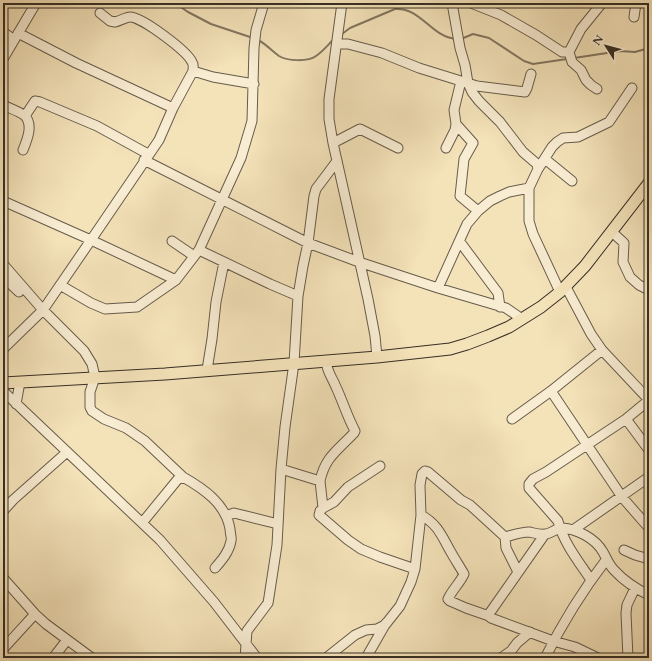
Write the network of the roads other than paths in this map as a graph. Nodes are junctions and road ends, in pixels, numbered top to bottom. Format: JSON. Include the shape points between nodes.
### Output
{"nodes":[{"id":1,"x":36,"y":3,"type":"edge"},
{"id":2,"x":264,"y":3,"type":"edge"},
{"id":3,"x":342,"y":3,"type":"edge"},
{"id":4,"x":452,"y":3,"type":"edge"},
{"id":5,"x":471,"y":3,"type":"edge"},
{"id":6,"x":602,"y":3,"type":"edge"},
{"id":7,"x":636,"y":3,"type":"edge"},
{"id":8,"x":100,"y":13,"type":"dead end"},
{"id":9,"x":634,"y":17,"type":"dead end"},
{"id":10,"x":3,"y":32,"type":"edge"},
{"id":11,"x":16,"y":37,"type":"junction"},
{"id":12,"x":337,"y":44,"type":"junction"},
{"id":13,"x":570,"y":56,"type":"junction"},
{"id":14,"x":3,"y":59,"type":"edge"},
{"id":15,"x":193,"y":71,"type":"junction"},
{"id":16,"x":531,"y":74,"type":"dead end"},
{"id":17,"x":464,"y":82,"type":"junction"},
{"id":18,"x":254,"y":84,"type":"junction"},
{"id":19,"x":632,"y":88,"type":"dead end"},
{"id":20,"x":597,"y":89,"type":"dead end"},
{"id":21,"x":3,"y":105,"type":"edge"},
{"id":22,"x":173,"y":108,"type":"junction"},
{"id":23,"x":25,"y":116,"type":"junction"},
{"id":24,"x":456,"y":124,"type":"junction"},
{"id":25,"x":332,"y":143,"type":"junction"},
{"id":26,"x":398,"y":148,"type":"dead end"},
{"id":27,"x":446,"y":148,"type":"dead end"},
{"id":28,"x":23,"y":150,"type":"dead end"},
{"id":29,"x":146,"y":157,"type":"junction"},
{"id":30,"x":545,"y":159,"type":"junction"},
{"id":31,"x":338,"y":161,"type":"junction"},
{"id":32,"x":538,"y":169,"type":"junction"},
{"id":33,"x":572,"y":181,"type":"dead end"},
{"id":34,"x":649,"y":183,"type":"edge"},
{"id":35,"x":529,"y":188,"type":"junction"},
{"id":36,"x":221,"y":200,"type":"junction"},
{"id":37,"x":3,"y":201,"type":"edge"},
{"id":38,"x":478,"y":211,"type":"junction"},
{"id":39,"x":612,"y":232,"type":"junction"},
{"id":40,"x":91,"y":240,"type":"junction"},
{"id":41,"x":172,"y":241,"type":"dead end"},
{"id":42,"x":460,"y":242,"type":"junction"},
{"id":43,"x":308,"y":243,"type":"junction"},
{"id":44,"x":196,"y":253,"type":"junction"},
{"id":45,"x":224,"y":262,"type":"junction"},
{"id":46,"x":359,"y":262,"type":"junction"},
{"id":47,"x":3,"y":264,"type":"edge"},
{"id":48,"x":3,"y":277,"type":"edge"},
{"id":49,"x":176,"y":280,"type":"junction"},
{"id":50,"x":60,"y":285,"type":"junction"},
{"id":51,"x":438,"y":288,"type":"junction"},
{"id":52,"x":563,"y":289,"type":"junction"},
{"id":53,"x":649,"y":290,"type":"edge"},
{"id":54,"x":298,"y":296,"type":"junction"},
{"id":55,"x":26,"y":299,"type":"dead end"},
{"id":56,"x":500,"y":307,"type":"junction"},
{"id":57,"x":43,"y":310,"type":"junction"},
{"id":58,"x":522,"y":319,"type":"junction"},
{"id":59,"x":3,"y":349,"type":"edge"},
{"id":60,"x":602,"y":350,"type":"junction"},
{"id":61,"x":377,"y":357,"type":"junction"},
{"id":62,"x":326,"y":361,"type":"junction"},
{"id":63,"x":294,"y":363,"type":"junction"},
{"id":64,"x":207,"y":370,"type":"junction"},
{"id":65,"x":95,"y":377,"type":"junction"},
{"id":66,"x":20,"y":382,"type":"junction"},
{"id":67,"x":3,"y":383,"type":"edge"},
{"id":68,"x":3,"y":391,"type":"edge"},
{"id":69,"x":551,"y":391,"type":"junction"},
{"id":70,"x":649,"y":400,"type":"edge"},
{"id":71,"x":16,"y":404,"type":"junction"},
{"id":72,"x":512,"y":419,"type":"dead end"},
{"id":73,"x":626,"y":419,"type":"junction"},
{"id":74,"x":587,"y":446,"type":"junction"},
{"id":75,"x":649,"y":450,"type":"edge"},
{"id":76,"x":67,"y":452,"type":"junction"},
{"id":77,"x":380,"y":466,"type":"dead end"},
{"id":78,"x":281,"y":469,"type":"junction"},
{"id":79,"x":183,"y":477,"type":"junction"},
{"id":80,"x":649,"y":477,"type":"edge"},
{"id":81,"x":320,"y":481,"type":"junction"},
{"id":82,"x":622,"y":497,"type":"junction"},
{"id":83,"x":323,"y":508,"type":"junction"},
{"id":84,"x":3,"y":511,"type":"edge"},
{"id":85,"x":421,"y":515,"type":"junction"},
{"id":86,"x":226,"y":516,"type":"junction"},
{"id":87,"x":142,"y":523,"type":"junction"},
{"id":88,"x":278,"y":524,"type":"junction"},
{"id":89,"x":560,"y":528,"type":"junction"},
{"id":90,"x":649,"y":528,"type":"edge"},
{"id":91,"x":573,"y":530,"type":"junction"},
{"id":92,"x":545,"y":534,"type":"junction"},
{"id":93,"x":505,"y":537,"type":"junction"},
{"id":94,"x":624,"y":550,"type":"dead end"},
{"id":95,"x":649,"y":558,"type":"edge"},
{"id":96,"x":606,"y":560,"type":"junction"},
{"id":97,"x":215,"y":568,"type":"dead end"},
{"id":98,"x":415,"y":569,"type":"junction"},
{"id":99,"x":518,"y":572,"type":"junction"},
{"id":100,"x":3,"y":578,"type":"edge"},
{"id":101,"x":591,"y":580,"type":"junction"},
{"id":102,"x":635,"y":588,"type":"junction"},
{"id":103,"x":649,"y":595,"type":"edge"},
{"id":104,"x":35,"y":614,"type":"junction"},
{"id":105,"x":489,"y":616,"type":"junction"},
{"id":106,"x":390,"y":617,"type":"junction"},
{"id":107,"x":530,"y":632,"type":"junction"},
{"id":108,"x":67,"y":640,"type":"junction"},
{"id":109,"x":553,"y":641,"type":"junction"},
{"id":110,"x":246,"y":643,"type":"junction"},
{"id":111,"x":3,"y":648,"type":"edge"},
{"id":112,"x":53,"y":658,"type":"edge"},
{"id":113,"x":92,"y":658,"type":"edge"},
{"id":114,"x":245,"y":658,"type":"edge"},
{"id":115,"x":257,"y":658,"type":"edge"},
{"id":116,"x":326,"y":658,"type":"edge"},
{"id":117,"x":366,"y":658,"type":"edge"},
{"id":118,"x":501,"y":658,"type":"edge"},
{"id":119,"x":545,"y":658,"type":"edge"},
{"id":120,"x":598,"y":658,"type":"edge"},
{"id":121,"x":628,"y":658,"type":"edge"}],
"edges":[{"from":1,"to":11,"type":"street"},
{"from":2,"to":18,"type":"street","via":[[256,30]]},
{"from":3,"to":12,"type":"street"},
{"from":4,"to":17,"type":"street","via":[[465,66]]},
{"from":5,"to":13,"type":"street","via":[[501,15]]},
{"from":6,"to":13,"type":"street","via":[[581,29]]},
{"from":7,"to":9,"type":"street"},
{"from":8,"to":15,"type":"street","via":[[110,21],[116,22],[128,16],[149,24],[188,56]]},
{"from":10,"to":11,"type":"street"},
{"from":11,"to":14,"type":"street"},
{"from":11,"to":22,"type":"street"},
{"from":12,"to":17,"type":"street","via":[[348,44],[382,53]]},
{"from":12,"to":25,"type":"street","via":[[329,99]]},
{"from":13,"to":20,"type":"street","via":[[586,80]]},
{"from":15,"to":18,"type":"street"},
{"from":15,"to":22,"type":"street"},
{"from":16,"to":17,"type":"street","via":[[525,92]]},
{"from":17,"to":24,"type":"street","via":[[454,110]]},
{"from":17,"to":32,"type":"street","via":[[523,152],[537,164]]},
{"from":18,"to":36,"type":"street","via":[[252,121],[241,158]]},
{"from":19,"to":30,"type":"street","via":[[609,122],[578,137],[563,138],[552,147]]},
{"from":21,"to":23,"type":"street"},
{"from":22,"to":29,"type":"street","via":[[159,140]]},
{"from":23,"to":28,"type":"street","via":[[29,130]]},
{"from":23,"to":29,"type":"street","via":[[32,103],[40,102],[97,126]]},
{"from":24,"to":27,"type":"street"},
{"from":24,"to":38,"type":"street","via":[[473,143],[464,159],[460,196]]},
{"from":25,"to":26,"type":"street","via":[[360,129]]},
{"from":25,"to":31,"type":"street"},
{"from":29,"to":36,"type":"street"},
{"from":29,"to":40,"type":"street"},
{"from":30,"to":32,"type":"street"},
{"from":30,"to":33,"type":"street"},
{"from":31,"to":43,"type":"street","via":[[316,189]]},
{"from":31,"to":46,"type":"street"},
{"from":32,"to":35,"type":"street"},
{"from":34,"to":39,"type":"main road"},
{"from":35,"to":38,"type":"street","via":[[500,196]]},
{"from":35,"to":52,"type":"street","via":[[529,221],[533,234]]},
{"from":36,"to":43,"type":"street"},
{"from":36,"to":44,"type":"street"},
{"from":37,"to":40,"type":"street"},
{"from":38,"to":42,"type":"street","via":[[468,224]]},
{"from":39,"to":52,"type":"main road"},
{"from":39,"to":53,"type":"street","via":[[624,243],[623,262],[630,277]]},
{"from":40,"to":49,"type":"street"},
{"from":40,"to":50,"type":"street"},
{"from":41,"to":44,"type":"street"},
{"from":42,"to":51,"type":"street"},
{"from":42,"to":56,"type":"street","via":[[498,293]]},
{"from":43,"to":46,"type":"street"},
{"from":43,"to":54,"type":"street"},
{"from":44,"to":45,"type":"street"},
{"from":44,"to":49,"type":"street"},
{"from":45,"to":54,"type":"street"},
{"from":45,"to":64,"type":"street"},
{"from":46,"to":51,"type":"street"},
{"from":46,"to":61,"type":"street","via":[[370,306]]},
{"from":47,"to":57,"type":"street"},
{"from":48,"to":55,"type":"street"},
{"from":49,"to":50,"type":"street","via":[[137,307],[105,309]]},
{"from":50,"to":57,"type":"street"},
{"from":51,"to":56,"type":"street"},
{"from":52,"to":58,"type":"main road"},
{"from":52,"to":60,"type":"street"},
{"from":54,"to":63,"type":"street"},
{"from":56,"to":58,"type":"street"},
{"from":57,"to":59,"type":"street"},
{"from":57,"to":65,"type":"street","via":[[84,351],[92,364]]},
{"from":58,"to":61,"type":"main road","via":[[488,336],[450,349]]},
{"from":60,"to":69,"type":"street"},
{"from":60,"to":70,"type":"street"},
{"from":61,"to":62,"type":"main road"},
{"from":62,"to":63,"type":"main road"},
{"from":62,"to":81,"type":"street","via":[[326,369],[355,431],[324,465]]},
{"from":63,"to":64,"type":"main road"},
{"from":63,"to":78,"type":"street"},
{"from":64,"to":65,"type":"main road"},
{"from":65,"to":66,"type":"main road"},
{"from":65,"to":79,"type":"street","via":[[90,392],[92,411],[126,428]]},
{"from":66,"to":67,"type":"main road"},
{"from":66,"to":71,"type":"street"},
{"from":68,"to":71,"type":"street"},
{"from":69,"to":72,"type":"street"},
{"from":69,"to":74,"type":"street"},
{"from":70,"to":73,"type":"street"},
{"from":71,"to":76,"type":"street"},
{"from":73,"to":74,"type":"street"},
{"from":73,"to":75,"type":"street"},
{"from":74,"to":82,"type":"street"},
{"from":74,"to":89,"type":"street","via":[[529,484],[529,488],[553,514]]},
{"from":76,"to":84,"type":"street"},
{"from":76,"to":87,"type":"street"},
{"from":77,"to":83,"type":"street","via":[[348,487],[334,502]]},
{"from":78,"to":81,"type":"street"},
{"from":78,"to":88,"type":"street"},
{"from":79,"to":86,"type":"street","via":[[206,492],[218,503]]},
{"from":79,"to":87,"type":"street","via":[[178,479]]},
{"from":80,"to":82,"type":"street"},
{"from":81,"to":83,"type":"street"},
{"from":82,"to":90,"type":"street"},
{"from":82,"to":91,"type":"street"},
{"from":83,"to":98,"type":"street","via":[[320,511],[321,517],[361,549]]},
{"from":85,"to":93,"type":"street","via":[[420,485],[422,474],[428,472]]},
{"from":85,"to":98,"type":"street"},
{"from":85,"to":105,"type":"street","via":[[430,520],[442,533],[464,574],[448,599]]},
{"from":86,"to":88,"type":"street","via":[[234,513]]},
{"from":86,"to":97,"type":"street","via":[[231,540],[228,552]]},
{"from":87,"to":110,"type":"street","via":[[188,570]]},
{"from":88,"to":110,"type":"street","via":[[269,600],[247,631]]},
{"from":89,"to":91,"type":"street"},
{"from":89,"to":92,"type":"street"},
{"from":89,"to":101,"type":"street"},
{"from":91,"to":96,"type":"street","via":[[597,544]]},
{"from":92,"to":93,"type":"street","via":[[529,532]]},
{"from":92,"to":99,"type":"street"},
{"from":93,"to":99,"type":"street","via":[[506,548]]},
{"from":94,"to":95,"type":"street"},
{"from":96,"to":101,"type":"street"},
{"from":96,"to":102,"type":"street"},
{"from":98,"to":106,"type":"street","via":[[400,606]]},
{"from":99,"to":105,"type":"street"},
{"from":100,"to":104,"type":"street"},
{"from":101,"to":109,"type":"street"},
{"from":102,"to":103,"type":"street"},
{"from":102,"to":121,"type":"street","via":[[626,613]]},
{"from":104,"to":108,"type":"street"},
{"from":104,"to":111,"type":"street"},
{"from":105,"to":107,"type":"street"},
{"from":106,"to":116,"type":"street","via":[[385,625],[355,635]]},
{"from":106,"to":117,"type":"street"},
{"from":107,"to":109,"type":"street"},
{"from":107,"to":118,"type":"street"},
{"from":108,"to":112,"type":"street"},
{"from":108,"to":113,"type":"street"},
{"from":109,"to":119,"type":"street"},
{"from":109,"to":120,"type":"street","via":[[575,647]]},
{"from":110,"to":114,"type":"street"},
{"from":110,"to":115,"type":"street"}]}
